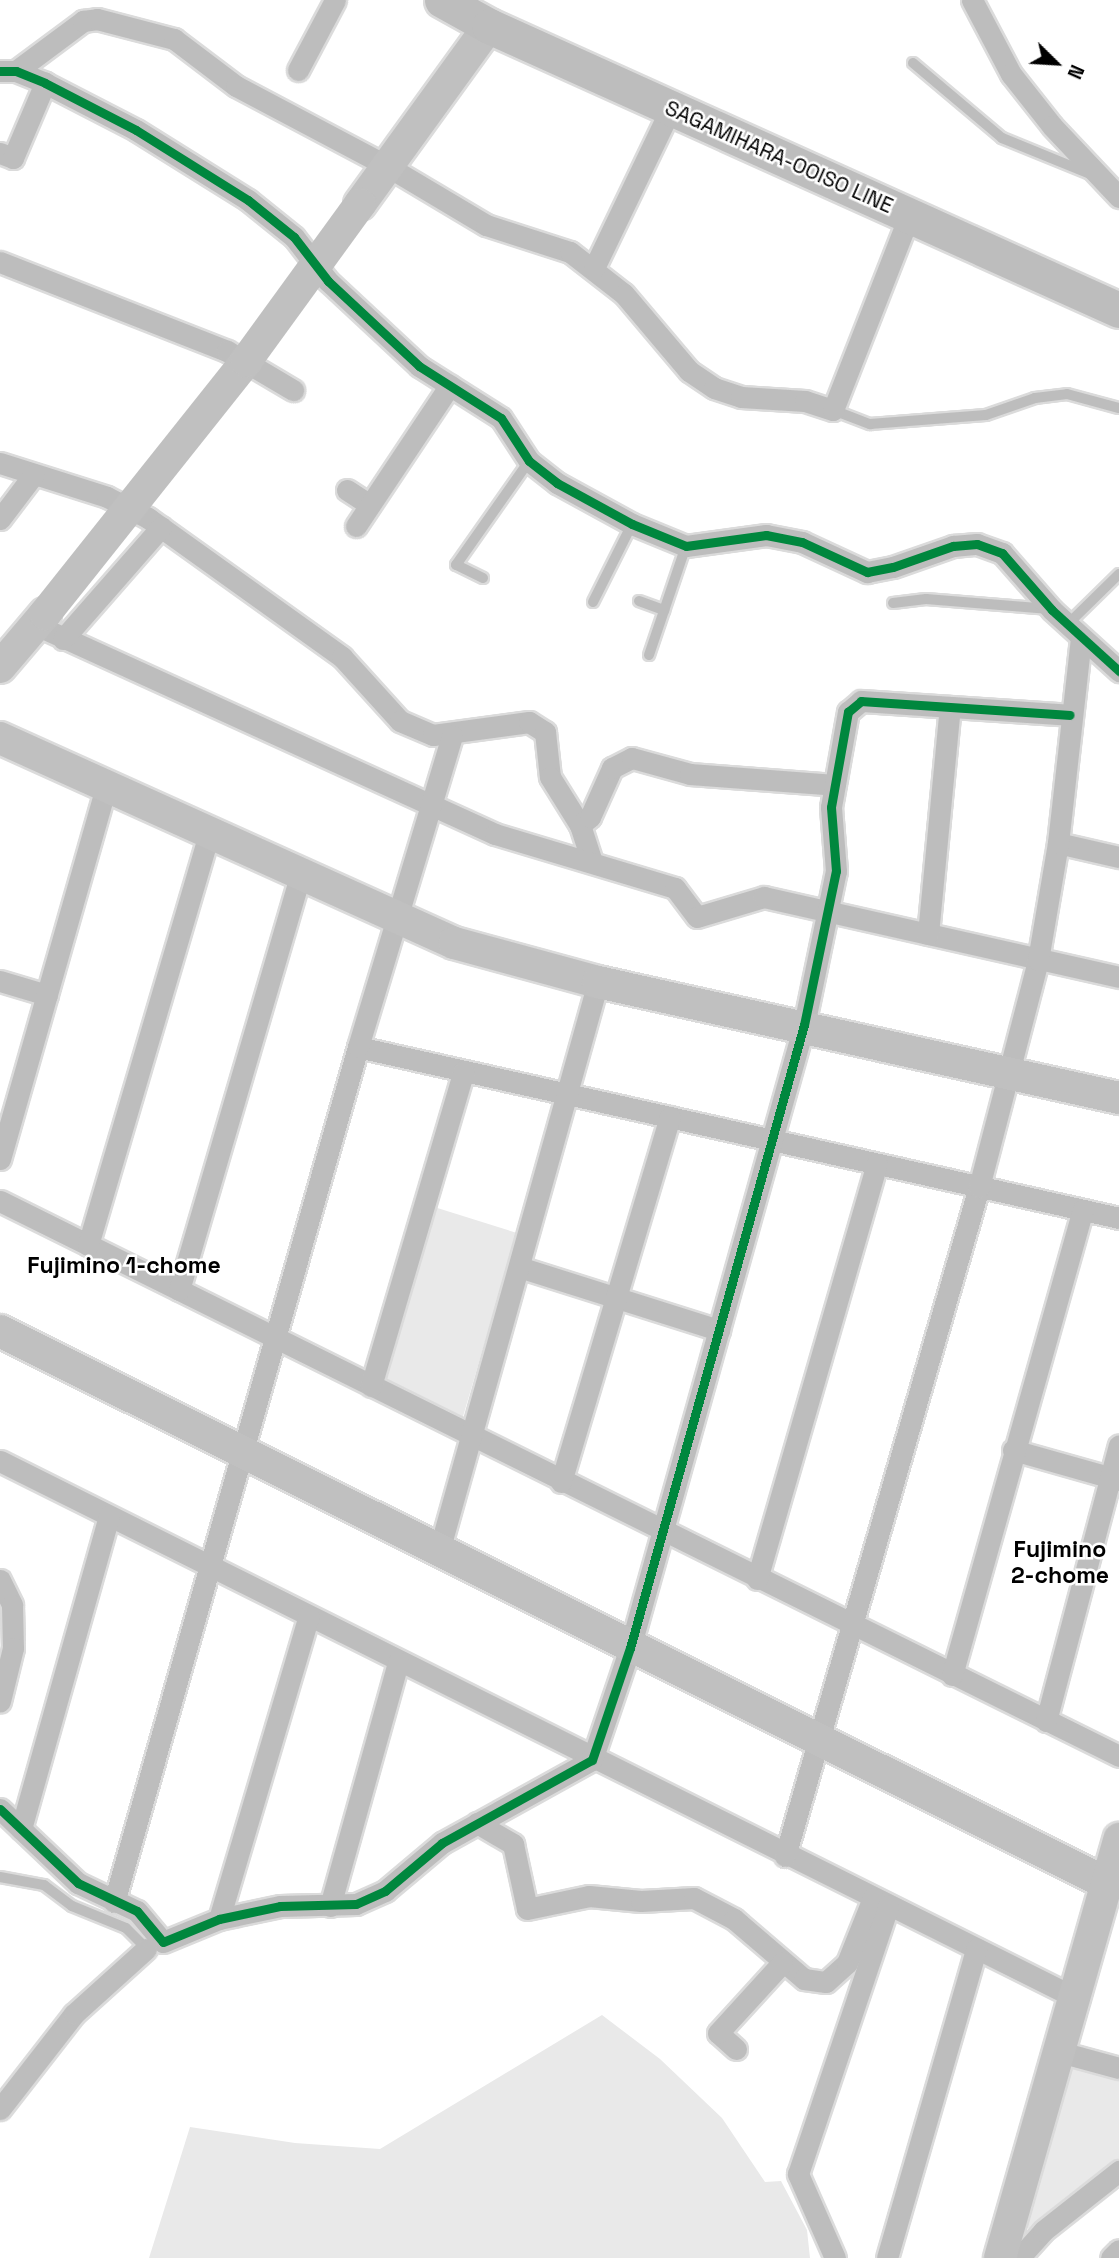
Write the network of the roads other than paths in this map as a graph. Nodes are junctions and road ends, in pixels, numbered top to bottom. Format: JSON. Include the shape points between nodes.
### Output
{"nodes":[{"id":1,"x":335,"y":0,"type":"edge"},
{"id":2,"x":442,"y":0,"type":"edge"},
{"id":3,"x":972,"y":0,"type":"edge"},
{"id":4,"x":489,"y":26,"type":"junction"},
{"id":5,"x":913,"y":63,"type":"dead end"},
{"id":6,"x":298,"y":70,"type":"dead end"},
{"id":7,"x":8,"y":71,"type":"edge"},
{"id":8,"x":45,"y":83,"type":"junction"},
{"id":9,"x":671,"y":108,"type":"junction"},
{"id":10,"x":0,"y":153,"type":"edge"},
{"id":11,"x":387,"y":166,"type":"junction"},
{"id":12,"x":1103,"y":179,"type":"junction"},
{"id":13,"x":1119,"y":197,"type":"edge"},
{"id":14,"x":909,"y":216,"type":"junction"},
{"id":15,"x":0,"y":262,"type":"edge"},
{"id":16,"x":594,"y":268,"type":"junction"},
{"id":17,"x":1119,"y":310,"type":"edge"},
{"id":18,"x":450,"y":384,"type":"junction"},
{"id":19,"x":293,"y":390,"type":"dead end"},
{"id":20,"x":1119,"y":408,"type":"edge"},
{"id":21,"x":833,"y":410,"type":"junction"},
{"id":22,"x":529,"y":461,"type":"junction"},
{"id":23,"x":0,"y":463,"type":"edge"},
{"id":24,"x":34,"y":474,"type":"junction"},
{"id":25,"x":347,"y":490,"type":"dead end"},
{"id":26,"x":370,"y":505,"type":"junction"},
{"id":27,"x":0,"y":519,"type":"edge"},
{"id":28,"x":632,"y":524,"type":"junction"},
{"id":29,"x":356,"y":526,"type":"dead end"},
{"id":30,"x":161,"y":527,"type":"junction"},
{"id":31,"x":686,"y":546,"type":"junction"},
{"id":32,"x":1119,"y":574,"type":"edge"},
{"id":33,"x":483,"y":578,"type":"dead end"},
{"id":34,"x":639,"y":601,"type":"dead end"},
{"id":35,"x":593,"y":602,"type":"dead end"},
{"id":36,"x":893,"y":603,"type":"dead end"},
{"id":37,"x":664,"y":610,"type":"junction"},
{"id":38,"x":40,"y":619,"type":"junction"},
{"id":39,"x":1067,"y":623,"type":"junction"},
{"id":40,"x":63,"y":639,"type":"junction"},
{"id":41,"x":649,"y":655,"type":"dead end"},
{"id":42,"x":0,"y":667,"type":"edge"},
{"id":43,"x":1119,"y":671,"type":"edge"},
{"id":44,"x":950,"y":708,"type":"junction"},
{"id":45,"x":1070,"y":715,"type":"junction"},
{"id":46,"x":452,"y":736,"type":"junction"},
{"id":47,"x":0,"y":738,"type":"edge"},
{"id":48,"x":835,"y":785,"type":"junction"},
{"id":49,"x":106,"y":786,"type":"junction"},
{"id":50,"x":430,"y":806,"type":"junction"},
{"id":51,"x":580,"y":825,"type":"junction"},
{"id":52,"x":209,"y":833,"type":"junction"},
{"id":53,"x":1058,"y":844,"type":"junction"},
{"id":54,"x":1119,"y":857,"type":"edge"},
{"id":55,"x":592,"y":861,"type":"junction"},
{"id":56,"x":300,"y":875,"type":"junction"},
{"id":57,"x":828,"y":911,"type":"junction"},
{"id":58,"x":396,"y":918,"type":"junction"},
{"id":59,"x":928,"y":934,"type":"junction"},
{"id":60,"x":1038,"y":960,"type":"junction"},
{"id":61,"x":1119,"y":977,"type":"edge"},
{"id":62,"x":0,"y":981,"type":"edge"},
{"id":63,"x":598,"y":982,"type":"junction"},
{"id":64,"x":47,"y":995,"type":"junction"},
{"id":65,"x":804,"y":1025,"type":"junction"},
{"id":66,"x":358,"y":1047,"type":"junction"},
{"id":67,"x":464,"y":1071,"type":"junction"},
{"id":68,"x":1009,"y":1073,"type":"junction"},
{"id":69,"x":567,"y":1094,"type":"junction"},
{"id":70,"x":1119,"y":1098,"type":"edge"},
{"id":71,"x":670,"y":1117,"type":"junction"},
{"id":72,"x":772,"y":1140,"type":"junction"},
{"id":73,"x":0,"y":1159,"type":"edge"},
{"id":74,"x":877,"y":1164,"type":"junction"},
{"id":75,"x":979,"y":1187,"type":"junction"},
{"id":76,"x":0,"y":1201,"type":"edge"},
{"id":77,"x":1083,"y":1210,"type":"junction"},
{"id":78,"x":1119,"y":1218,"type":"edge"},
{"id":79,"x":88,"y":1245,"type":"junction"},
{"id":80,"x":519,"y":1267,"type":"junction"},
{"id":81,"x":179,"y":1290,"type":"junction"},
{"id":82,"x":616,"y":1298,"type":"junction"},
{"id":83,"x":719,"y":1330,"type":"junction"},
{"id":84,"x":0,"y":1331,"type":"edge"},
{"id":85,"x":275,"y":1338,"type":"junction"},
{"id":86,"x":371,"y":1386,"type":"junction"},
{"id":87,"x":471,"y":1437,"type":"junction"},
{"id":88,"x":1119,"y":1445,"type":"edge"},
{"id":89,"x":1013,"y":1450,"type":"junction"},
{"id":90,"x":241,"y":1451,"type":"junction"},
{"id":91,"x":0,"y":1461,"type":"edge"},
{"id":92,"x":1115,"y":1479,"type":"edge"},
{"id":93,"x":561,"y":1482,"type":"junction"},
{"id":94,"x":109,"y":1516,"type":"junction"},
{"id":95,"x":662,"y":1533,"type":"junction"},
{"id":96,"x":439,"y":1551,"type":"junction"},
{"id":97,"x":209,"y":1565,"type":"junction"},
{"id":98,"x":757,"y":1579,"type":"junction"},
{"id":99,"x":0,"y":1580,"type":"edge"},
{"id":100,"x":309,"y":1616,"type":"junction"},
{"id":101,"x":854,"y":1627,"type":"junction"},
{"id":102,"x":630,"y":1648,"type":"junction"},
{"id":103,"x":398,"y":1661,"type":"junction"},
{"id":104,"x":952,"y":1675,"type":"junction"},
{"id":105,"x":0,"y":1701,"type":"edge"},
{"id":106,"x":1046,"y":1721,"type":"junction"},
{"id":107,"x":822,"y":1742,"type":"junction"},
{"id":108,"x":1119,"y":1756,"type":"edge"},
{"id":109,"x":592,"y":1760,"type":"junction"},
{"id":110,"x":0,"y":1809,"type":"edge"},
{"id":111,"x":477,"y":1823,"type":"junction"},
{"id":112,"x":21,"y":1829,"type":"junction"},
{"id":113,"x":1119,"y":1839,"type":"edge"},
{"id":114,"x":785,"y":1856,"type":"junction"},
{"id":115,"x":0,"y":1877,"type":"edge"},
{"id":116,"x":1106,"y":1883,"type":"junction"},
{"id":117,"x":114,"y":1902,"type":"junction"},
{"id":118,"x":881,"y":1902,"type":"junction"},
{"id":119,"x":330,"y":1906,"type":"junction"},
{"id":120,"x":219,"y":1919,"type":"junction"},
{"id":121,"x":154,"y":1946,"type":"junction"},
{"id":122,"x":976,"y":1949,"type":"junction"},
{"id":123,"x":782,"y":1962,"type":"junction"},
{"id":124,"x":1074,"y":1997,"type":"junction"},
{"id":125,"x":736,"y":2049,"type":"dead end"},
{"id":126,"x":1060,"y":2052,"type":"junction"},
{"id":127,"x":1119,"y":2068,"type":"edge"},
{"id":128,"x":0,"y":2109,"type":"edge"},
{"id":129,"x":1119,"y":2171,"type":"edge"},
{"id":130,"x":1119,"y":2250,"type":"edge"},
{"id":131,"x":835,"y":2258,"type":"edge"},
{"id":132,"x":887,"y":2258,"type":"edge"},
{"id":133,"x":1000,"y":2258,"type":"edge"},
{"id":134,"x":1019,"y":2258,"type":"edge"},
{"id":135,"x":1111,"y":2258,"type":"edge"}],
"edges":[{"from":1,"to":6,"type":"street"},
{"from":2,"to":4,"type":"main road","name":"SAGAMIHARA-OOISO LINE"},
{"from":3,"to":12,"type":"street","via":[[1011,74]]},
{"from":4,"to":9,"type":"main road","name":"SAGAMIHARA-OOISO LINE"},
{"from":4,"to":11,"type":"street"},
{"from":5,"to":12,"type":"lane","via":[[1002,138]]},
{"from":7,"to":8,"type":"street"},
{"from":7,"to":11,"type":"street","via":[[83,21],[97,19],[174,39],[236,86]]},
{"from":8,"to":10,"type":"street","via":[[13,158]]},
{"from":8,"to":18,"type":"street","via":[[136,130],[248,200],[294,237],[328,281],[418,366]]},
{"from":9,"to":14,"type":"main road","name":"SAGAMIHARA-OOISO LINE"},
{"from":9,"to":16,"type":"street"},
{"from":11,"to":16,"type":"street","via":[[486,225],[570,252]]},
{"from":11,"to":38,"type":"street","bridge":true,"via":[[246,361]]},
{"from":12,"to":13,"type":"street"},
{"from":14,"to":17,"type":"main road","name":"SAGAMIHARA-OOISO LINE"},
{"from":14,"to":21,"type":"street"},
{"from":15,"to":19,"type":"street","via":[[227,351]]},
{"from":16,"to":21,"type":"street","via":[[624,294],[666,348],[714,388],[741,397],[806,401]]},
{"from":18,"to":22,"type":"street","via":[[501,418]]},
{"from":18,"to":26,"type":"street"},
{"from":20,"to":21,"type":"lane","via":[[1067,394],[1035,398],[986,415],[870,424]]},
{"from":22,"to":28,"type":"street","via":[[557,483]]},
{"from":22,"to":33,"type":"lane","via":[[456,565]]},
{"from":23,"to":24,"type":"street"},
{"from":24,"to":27,"type":"street"},
{"from":24,"to":30,"type":"street","via":[[107,497]]},
{"from":25,"to":26,"type":"street"},
{"from":26,"to":29,"type":"street"},
{"from":28,"to":31,"type":"street"},
{"from":28,"to":35,"type":"lane"},
{"from":30,"to":40,"type":"street"},
{"from":30,"to":46,"type":"street","via":[[342,657],[400,721],[433,735]]},
{"from":31,"to":37,"type":"lane"},
{"from":31,"to":39,"type":"street","via":[[766,536],[802,542],[867,572],[953,546],[977,544],[1002,553]]},
{"from":32,"to":39,"type":"lane"},
{"from":34,"to":37,"type":"lane"},
{"from":36,"to":39,"type":"lane","via":[[926,599]]},
{"from":37,"to":41,"type":"lane"},
{"from":38,"to":40,"type":"street"},
{"from":38,"to":42,"type":"street"},
{"from":39,"to":43,"type":"street"},
{"from":39,"to":45,"type":"street"},
{"from":40,"to":50,"type":"street"},
{"from":44,"to":45,"type":"street"},
{"from":44,"to":48,"type":"street","via":[[861,701],[848,712]]},
{"from":44,"to":59,"type":"street"},
{"from":45,"to":53,"type":"street"},
{"from":46,"to":50,"type":"street"},
{"from":46,"to":51,"type":"street","via":[[529,722],[545,732],[550,777]]},
{"from":47,"to":49,"type":"street"},
{"from":48,"to":51,"type":"street","via":[[690,774],[632,758],[612,768],[590,817]]},
{"from":48,"to":57,"type":"street","via":[[831,807],[835,871]]},
{"from":49,"to":52,"type":"street"},
{"from":49,"to":64,"type":"street"},
{"from":50,"to":55,"type":"street","via":[[495,834]]},
{"from":50,"to":58,"type":"street"},
{"from":51,"to":55,"type":"street"},
{"from":52,"to":56,"type":"street"},
{"from":52,"to":79,"type":"street"},
{"from":53,"to":54,"type":"street"},
{"from":53,"to":60,"type":"street"},
{"from":55,"to":57,"type":"street","via":[[674,888],[697,917],[764,897]]},
{"from":56,"to":58,"type":"street"},
{"from":56,"to":81,"type":"street"},
{"from":57,"to":59,"type":"street"},
{"from":57,"to":65,"type":"street"},
{"from":58,"to":63,"type":"street","via":[[454,943]]},
{"from":58,"to":66,"type":"street"},
{"from":59,"to":60,"type":"street"},
{"from":60,"to":61,"type":"street"},
{"from":60,"to":68,"type":"street"},
{"from":62,"to":64,"type":"street"},
{"from":63,"to":65,"type":"street"},
{"from":63,"to":69,"type":"street"},
{"from":64,"to":73,"type":"street"},
{"from":65,"to":68,"type":"street"},
{"from":65,"to":72,"type":"street"},
{"from":66,"to":67,"type":"street"},
{"from":66,"to":85,"type":"street"},
{"from":67,"to":69,"type":"street"},
{"from":67,"to":86,"type":"street"},
{"from":68,"to":70,"type":"street"},
{"from":68,"to":75,"type":"street"},
{"from":69,"to":71,"type":"street"},
{"from":69,"to":80,"type":"street"},
{"from":71,"to":72,"type":"street"},
{"from":71,"to":82,"type":"street"},
{"from":72,"to":74,"type":"street"},
{"from":72,"to":83,"type":"street"},
{"from":74,"to":75,"type":"street"},
{"from":74,"to":98,"type":"street"},
{"from":75,"to":77,"type":"street"},
{"from":75,"to":101,"type":"street"},
{"from":76,"to":79,"type":"street"},
{"from":77,"to":78,"type":"street"},
{"from":77,"to":89,"type":"street"},
{"from":79,"to":81,"type":"street"},
{"from":80,"to":82,"type":"street"},
{"from":80,"to":87,"type":"street"},
{"from":81,"to":85,"type":"street"},
{"from":82,"to":83,"type":"street"},
{"from":82,"to":93,"type":"street"},
{"from":83,"to":95,"type":"street"},
{"from":84,"to":90,"type":"street"},
{"from":85,"to":86,"type":"street"},
{"from":85,"to":90,"type":"street"},
{"from":86,"to":87,"type":"street"},
{"from":87,"to":93,"type":"street"},
{"from":87,"to":96,"type":"street"},
{"from":88,"to":92,"type":"street"},
{"from":89,"to":92,"type":"street"},
{"from":89,"to":104,"type":"street"},
{"from":90,"to":96,"type":"street"},
{"from":90,"to":97,"type":"street"},
{"from":91,"to":94,"type":"street"},
{"from":92,"to":106,"type":"street"},
{"from":93,"to":95,"type":"street"},
{"from":94,"to":97,"type":"street"},
{"from":94,"to":112,"type":"street"},
{"from":95,"to":98,"type":"street"},
{"from":95,"to":102,"type":"street"},
{"from":96,"to":102,"type":"street"},
{"from":97,"to":100,"type":"street"},
{"from":97,"to":117,"type":"street"},
{"from":98,"to":101,"type":"street"},
{"from":99,"to":105,"type":"street","via":[[12,1605],[13,1648]]},
{"from":100,"to":103,"type":"street"},
{"from":100,"to":120,"type":"street"},
{"from":101,"to":104,"type":"street"},
{"from":101,"to":107,"type":"street"},
{"from":102,"to":107,"type":"street"},
{"from":102,"to":109,"type":"street"},
{"from":103,"to":109,"type":"street"},
{"from":103,"to":119,"type":"street"},
{"from":104,"to":106,"type":"street"},
{"from":106,"to":108,"type":"street"},
{"from":107,"to":114,"type":"street"},
{"from":107,"to":116,"type":"street"},
{"from":109,"to":111,"type":"street"},
{"from":109,"to":114,"type":"street"},
{"from":110,"to":112,"type":"street"},
{"from":111,"to":119,"type":"street","via":[[442,1843],[385,1891],[356,1904]]},
{"from":111,"to":123,"type":"street","via":[[513,1844],[527,1909],[589,1896],[640,1901],[694,1898],[734,1919]]},
{"from":112,"to":117,"type":"street","via":[[78,1884]]},
{"from":113,"to":116,"type":"street"},
{"from":114,"to":118,"type":"street"},
{"from":115,"to":121,"type":"lane","via":[[44,1885],[72,1906],[126,1928]]},
{"from":116,"to":124,"type":"street"},
{"from":117,"to":121,"type":"street","via":[[137,1911]]},
{"from":118,"to":122,"type":"street"},
{"from":118,"to":123,"type":"street","via":[[847,1964],[826,1982],[804,1979]]},
{"from":118,"to":131,"type":"street","via":[[798,2174]]},
{"from":119,"to":120,"type":"street","via":[[279,1906]]},
{"from":120,"to":121,"type":"street"},
{"from":121,"to":128,"type":"street","via":[[74,2014]]},
{"from":122,"to":124,"type":"street"},
{"from":122,"to":132,"type":"street"},
{"from":123,"to":125,"type":"street","via":[[718,2033]]},
{"from":124,"to":126,"type":"street"},
{"from":126,"to":127,"type":"street"},
{"from":126,"to":133,"type":"street"},
{"from":129,"to":134,"type":"street","via":[[1043,2231]]},
{"from":130,"to":135,"type":"street"}]}
